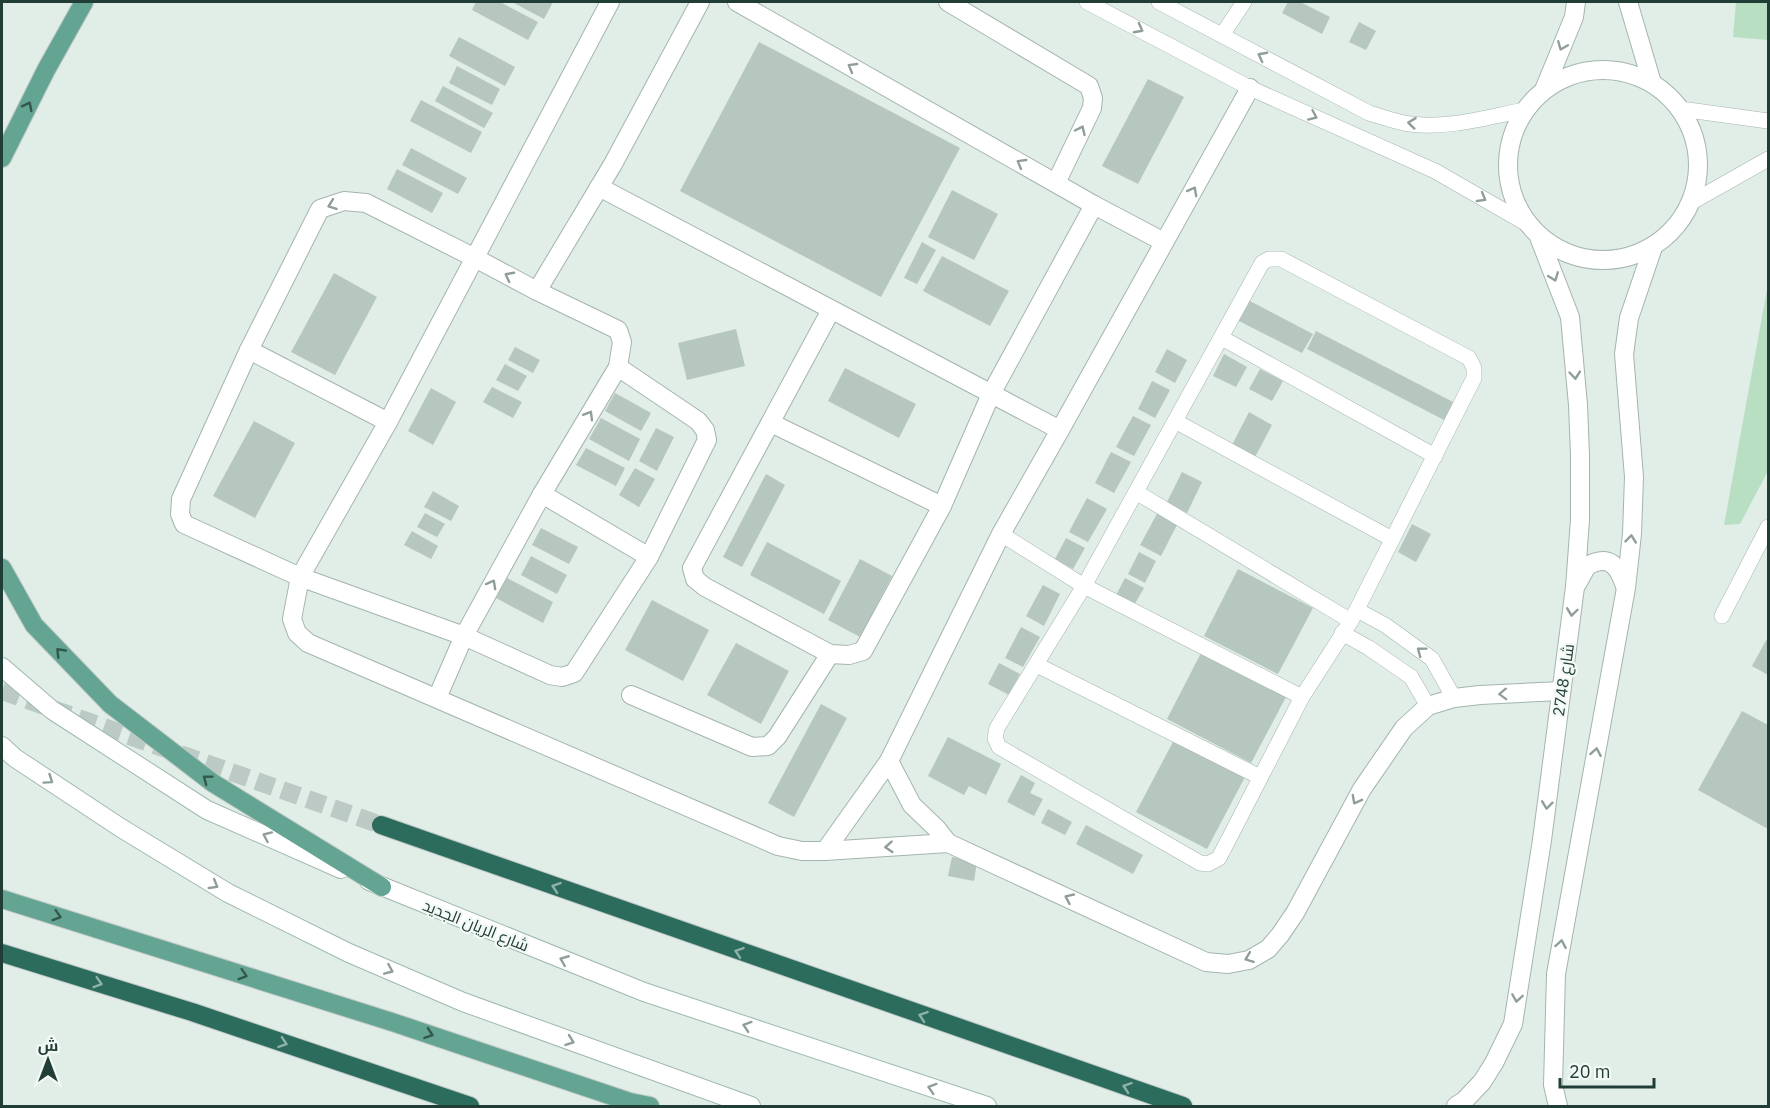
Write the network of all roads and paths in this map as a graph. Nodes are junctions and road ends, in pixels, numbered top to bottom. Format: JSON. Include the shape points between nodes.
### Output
{"nodes":[{"id":1,"x":84,"y":2,"type":"edge"},
{"id":2,"x":610,"y":2,"type":"edge"},
{"id":3,"x":700,"y":2,"type":"edge"},
{"id":4,"x":737,"y":2,"type":"edge"},
{"id":5,"x":948,"y":2,"type":"edge"},
{"id":6,"x":1088,"y":2,"type":"edge"},
{"id":7,"x":1159,"y":2,"type":"edge"},
{"id":8,"x":1244,"y":2,"type":"edge"},
{"id":9,"x":1576,"y":2,"type":"edge"},
{"id":10,"x":1628,"y":2,"type":"edge"},
{"id":11,"x":1222,"y":35,"type":"junction"},
{"id":12,"x":1652,"y":83,"type":"junction"},
{"id":13,"x":1250,"y":88,"type":"junction"},
{"id":14,"x":1544,"y":90,"type":"junction"},
{"id":15,"x":1681,"y":109,"type":"junction"},
{"id":16,"x":1525,"y":110,"type":"junction"},
{"id":17,"x":1768,"y":121,"type":"edge"},
{"id":18,"x":2,"y":158,"type":"edge"},
{"id":19,"x":1768,"y":159,"type":"edge"},
{"id":20,"x":1056,"y":183,"type":"junction"},
{"id":21,"x":599,"y":187,"type":"junction"},
{"id":22,"x":1692,"y":202,"type":"junction"},
{"id":23,"x":1094,"y":205,"type":"junction"},
{"id":24,"x":1534,"y":231,"type":"junction"},
{"id":25,"x":1164,"y":242,"type":"junction"},
{"id":26,"x":1653,"y":247,"type":"junction"},
{"id":27,"x":475,"y":258,"type":"junction"},
{"id":28,"x":537,"y":291,"type":"junction"},
{"id":29,"x":831,"y":310,"type":"junction"},
{"id":30,"x":1222,"y":338,"type":"junction"},
{"id":31,"x":249,"y":350,"type":"junction"},
{"id":32,"x":618,"y":367,"type":"junction"},
{"id":33,"x":991,"y":394,"type":"junction"},
{"id":34,"x":1175,"y":421,"type":"junction"},
{"id":35,"x":388,"y":422,"type":"junction"},
{"id":36,"x":771,"y":423,"type":"junction"},
{"id":37,"x":1060,"y":430,"type":"junction"},
{"id":38,"x":1435,"y":456,"type":"junction"},
{"id":39,"x":1136,"y":492,"type":"junction"},
{"id":40,"x":542,"y":494,"type":"junction"},
{"id":41,"x":942,"y":506,"type":"junction"},
{"id":42,"x":1768,"y":527,"type":"edge"},
{"id":43,"x":1001,"y":534,"type":"junction"},
{"id":44,"x":1392,"y":539,"type":"junction"},
{"id":45,"x":649,"y":557,"type":"junction"},
{"id":46,"x":2,"y":568,"type":"edge"},
{"id":47,"x":300,"y":577,"type":"junction"},
{"id":48,"x":1084,"y":586,"type":"junction"},
{"id":49,"x":1575,"y":587,"type":"junction"},
{"id":50,"x":1626,"y":588,"type":"junction"},
{"id":51,"x":1722,"y":616,"type":"dead end"},
{"id":52,"x":1350,"y":622,"type":"junction"},
{"id":53,"x":464,"y":636,"type":"junction"},
{"id":54,"x":830,"y":654,"type":"junction"},
{"id":55,"x":1037,"y":665,"type":"junction"},
{"id":56,"x":2,"y":667,"type":"edge"},
{"id":57,"x":1561,"y":691,"type":"junction"},
{"id":58,"x":631,"y":695,"type":"dead end"},
{"id":59,"x":1302,"y":697,"type":"junction"},
{"id":60,"x":438,"y":698,"type":"junction"},
{"id":61,"x":1454,"y":698,"type":"junction"},
{"id":62,"x":1428,"y":706,"type":"junction"},
{"id":63,"x":2,"y":746,"type":"edge"},
{"id":64,"x":889,"y":761,"type":"junction"},
{"id":65,"x":1260,"y":777,"type":"junction"},
{"id":66,"x":381,"y":825,"type":"tunnel mouth"},
{"id":67,"x":948,"y":843,"type":"junction"},
{"id":68,"x":825,"y":851,"type":"junction"},
{"id":69,"x":382,"y":887,"type":"junction"},
{"id":70,"x":2,"y":899,"type":"edge"},
{"id":71,"x":2,"y":954,"type":"edge"},
{"id":72,"x":470,"y":1107,"type":"edge"},
{"id":73,"x":650,"y":1107,"type":"edge"},
{"id":74,"x":751,"y":1107,"type":"edge"},
{"id":75,"x":987,"y":1107,"type":"edge"},
{"id":76,"x":1183,"y":1107,"type":"edge"},
{"id":77,"x":1456,"y":1107,"type":"edge"},
{"id":78,"x":1558,"y":1107,"type":"edge"}],
"edges":[{"from":18,"to":1,"type":"main road","one_way":true},
{"from":2,"to":27,"type":"street"},
{"from":3,"to":21,"type":"street"},
{"from":20,"to":4,"type":"street","one_way":true},
{"from":20,"to":5,"type":"street","one_way":true,"via":[[1092,108],[1089,86]]},
{"from":6,"to":13,"type":"lane","one_way":true},
{"from":7,"to":11,"type":"lane"},
{"from":8,"to":11,"type":"lane"},
{"from":9,"to":14,"type":"street","one_way":true,"via":[[1574,17]]},
{"from":10,"to":12,"type":"street"},
{"from":16,"to":11,"type":"lane","one_way":true,"via":[[1455,124],[1390,120]]},
{"from":12,"to":14,"type":"street","via":[[1616,70],[1578,73]]},
{"from":12,"to":15,"type":"street"},
{"from":13,"to":24,"type":"lane","one_way":true,"via":[[1435,171]]},
{"from":25,"to":13,"type":"street","one_way":true},
{"from":14,"to":16,"type":"street"},
{"from":15,"to":17,"type":"lane"},
{"from":15,"to":22,"type":"street","via":[[1695,138],[1699,170]]},
{"from":16,"to":24,"type":"street","via":[[1511,138],[1507,168],[1514,199]]},
{"from":19,"to":22,"type":"lane"},
{"from":20,"to":23,"type":"street"},
{"from":21,"to":28,"type":"street"},
{"from":21,"to":29,"type":"street"},
{"from":22,"to":26,"type":"street","via":[[1676,228]]},
{"from":23,"to":25,"type":"street"},
{"from":23,"to":33,"type":"street"},
{"from":24,"to":26,"type":"street","via":[[1575,256],[1615,260]]},
{"from":24,"to":49,"type":"street","name":"شارع 2748","one_way":true,"via":[[1570,317],[1580,454]]},
{"from":25,"to":37,"type":"street"},
{"from":50,"to":26,"type":"street","one_way":true,"via":[[1634,477],[1624,354],[1629,318]]},
{"from":28,"to":27,"type":"street","one_way":true},
{"from":27,"to":31,"type":"street","one_way":true,"via":[[366,203],[344,201],[320,209]]},
{"from":27,"to":35,"type":"street"},
{"from":28,"to":32,"type":"street","via":[[618,330],[622,342]]},
{"from":29,"to":33,"type":"street"},
{"from":29,"to":36,"type":"street"},
{"from":30,"to":34,"type":"lane"},
{"from":30,"to":38,"type":"lane"},
{"from":30,"to":38,"type":"lane","via":[[1262,263],[1281,259],[1468,358],[1474,378]]},
{"from":31,"to":35,"type":"street"},
{"from":31,"to":47,"type":"street","via":[[181,499],[180,513],[184,524]]},
{"from":40,"to":32,"type":"street","one_way":true},
{"from":32,"to":45,"type":"street","via":[[698,421],[705,430],[706,440]]},
{"from":33,"to":37,"type":"street"},
{"from":33,"to":41,"type":"street"},
{"from":34,"to":39,"type":"lane"},
{"from":34,"to":44,"type":"lane"},
{"from":35,"to":47,"type":"street"},
{"from":36,"to":41,"type":"street"},
{"from":36,"to":54,"type":"street","via":[[692,568],[694,579]]},
{"from":37,"to":43,"type":"street"},
{"from":38,"to":44,"type":"lane"},
{"from":39,"to":48,"type":"lane"},
{"from":39,"to":52,"type":"lane"},
{"from":40,"to":45,"type":"street"},
{"from":53,"to":40,"type":"street","one_way":true},
{"from":41,"to":54,"type":"street","via":[[862,651]]},
{"from":42,"to":51,"type":"lane"},
{"from":43,"to":48,"type":"lane"},
{"from":43,"to":64,"type":"street"},
{"from":44,"to":52,"type":"lane"},
{"from":45,"to":53,"type":"street","via":[[574,673],[550,675]]},
{"from":69,"to":46,"type":"main road","one_way":true,"via":[[213,783],[110,704],[34,625]]},
{"from":47,"to":53,"type":"street"},
{"from":47,"to":60,"type":"street","via":[[291,619],[297,633],[308,642]]},
{"from":48,"to":55,"type":"lane"},
{"from":48,"to":59,"type":"lane"},
{"from":49,"to":50,"type":"street","via":[[1587,566],[1600,561],[1616,566]]},
{"from":49,"to":57,"type":"street","name":"شارع 2748","one_way":true},
{"from":78,"to":50,"type":"street","one_way":true,"via":[[1553,1085],[1556,974]]},
{"from":52,"to":59,"type":"lane"},
{"from":61,"to":52,"type":"lane","one_way":true,"via":[[1432,659],[1385,625]]},
{"from":52,"to":62,"type":"lane","via":[[1370,648],[1411,677]]},
{"from":53,"to":60,"type":"street"},
{"from":54,"to":58,"type":"street","via":[[768,746],[752,747]]},
{"from":55,"to":65,"type":"lane"},
{"from":55,"to":65,"type":"lane","via":[[997,728],[995,738],[999,747],[1200,863],[1208,864],[1219,858]]},
{"from":69,"to":56,"type":"street","name":"شارع الريان الجديد","one_way":true,"via":[[207,810],[52,710]]},
{"from":57,"to":61,"type":"street","one_way":true},
{"from":57,"to":77,"type":"street","name":"شارع 2748","one_way":true,"via":[[1513,1024],[1482,1082]]},
{"from":59,"to":65,"type":"lane"},
{"from":60,"to":68,"type":"street","via":[[762,840],[802,851]]},
{"from":61,"to":62,"type":"street"},
{"from":62,"to":67,"type":"street","one_way":true,"via":[[1404,728],[1362,789],[1280,935],[1268,949],[1249,960],[1228,964],[1206,962]]},
{"from":63,"to":74,"type":"street","one_way":true,"via":[[121,828],[228,893],[349,953],[463,1002]]},
{"from":64,"to":67,"type":"street","via":[[912,805]]},
{"from":64,"to":68,"type":"street"},
{"from":76,"to":66,"type":"highway","one_way":true},
{"from":67,"to":68,"type":"street","one_way":true},
{"from":75,"to":69,"type":"street","name":"شارع الريان الجديد","one_way":true,"via":[[644,992]]},
{"from":70,"to":73,"type":"main road","one_way":true},
{"from":71,"to":72,"type":"highway","one_way":true,"via":[[192,1012]]}]}
